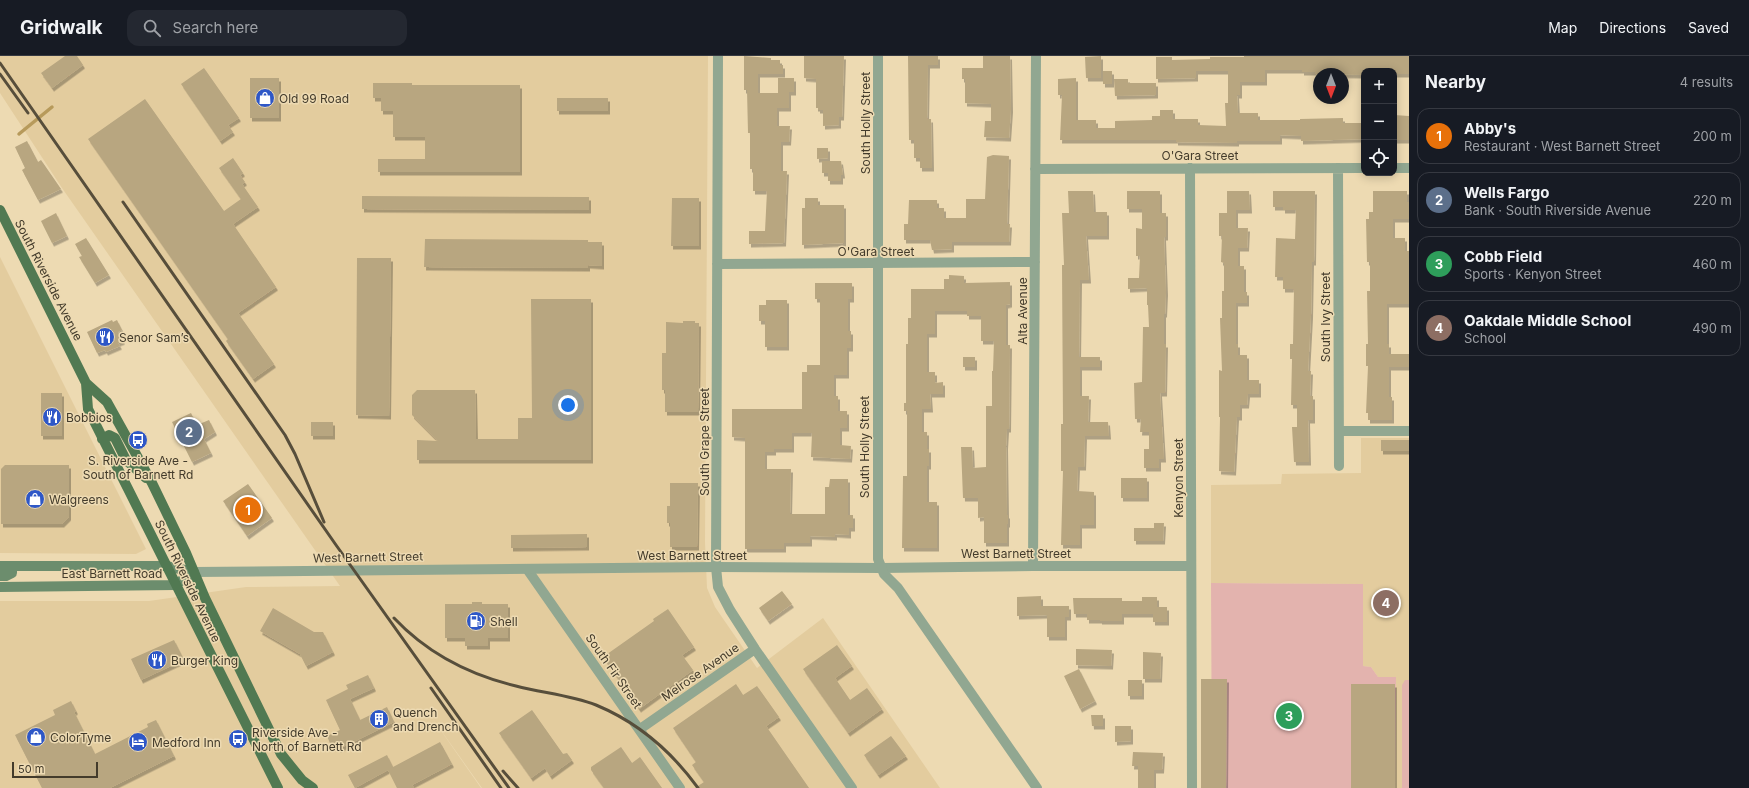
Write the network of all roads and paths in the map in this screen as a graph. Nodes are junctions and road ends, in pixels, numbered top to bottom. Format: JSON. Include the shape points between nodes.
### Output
{"nodes":[{"id":1,"x":718,"y":56,"type":"edge"},
{"id":2,"x":878,"y":56,"type":"edge"},
{"id":3,"x":1036,"y":56,"type":"edge"},
{"id":4,"x":1190,"y":168,"type":"junction"},
{"id":5,"x":1338,"y":168,"type":"junction"},
{"id":6,"x":1361,"y":168,"type":"edge"},
{"id":7,"x":1397,"y":168,"type":"edge"},
{"id":8,"x":1409,"y":168,"type":"edge"},
{"id":9,"x":1035,"y":169,"type":"junction"},
{"id":10,"x":0,"y":210,"type":"edge"},
{"id":11,"x":1035,"y":262,"type":"junction"},
{"id":12,"x":717,"y":264,"type":"junction"},
{"id":13,"x":878,"y":264,"type":"junction"},
{"id":14,"x":86,"y":383,"type":"junction"},
{"id":15,"x":1339,"y":431,"type":"junction"},
{"id":16,"x":1409,"y":431,"type":"edge"},
{"id":17,"x":102,"y":439,"type":"junction"},
{"id":18,"x":1339,"y":466,"type":"dead end"},
{"id":19,"x":152,"y":483,"type":"junction"},
{"id":20,"x":0,"y":566,"type":"edge"},
{"id":21,"x":12,"y":566,"type":"junction"},
{"id":22,"x":166,"y":566,"type":"junction"},
{"id":23,"x":1033,"y":566,"type":"junction"},
{"id":24,"x":1191,"y":566,"type":"junction"},
{"id":25,"x":716,"y":567,"type":"junction"},
{"id":26,"x":881,"y":568,"type":"junction"},
{"id":27,"x":527,"y":569,"type":"junction"},
{"id":28,"x":194,"y":572,"type":"junction"},
{"id":29,"x":0,"y":576,"type":"edge"},
{"id":30,"x":175,"y":585,"type":"junction"},
{"id":31,"x":0,"y":587,"type":"edge"},
{"id":32,"x":755,"y":650,"type":"junction"},
{"id":33,"x":640,"y":729,"type":"junction"},
{"id":34,"x":278,"y":788,"type":"edge"},
{"id":35,"x":313,"y":788,"type":"edge"},
{"id":36,"x":680,"y":788,"type":"edge"},
{"id":37,"x":852,"y":788,"type":"edge"},
{"id":38,"x":1037,"y":788,"type":"edge"},
{"id":39,"x":1192,"y":788,"type":"edge"}],
"edges":[{"from":1,"to":12,"type":"street","name":"South Grape Street"},
{"from":2,"to":13,"type":"street","name":"South Holly Street"},
{"from":3,"to":9,"type":"street","name":"Alta Avenue"},
{"from":4,"to":5,"type":"street","name":"O'Gara Street"},
{"from":4,"to":9,"type":"street","name":"O'Gara Street"},
{"from":4,"to":24,"type":"street","name":"Kenyon Street"},
{"from":5,"to":6,"type":"street","name":"O'Gara Street"},
{"from":5,"to":15,"type":"street","name":"South Ivy Street"},
{"from":7,"to":8,"type":"street"},
{"from":9,"to":11,"type":"street","name":"Alta Avenue"},
{"from":10,"to":14,"type":"main road","name":"South Riverside Avenue"},
{"from":11,"to":13,"type":"street","name":"O'Gara Street"},
{"from":11,"to":23,"type":"street","name":"Alta Avenue"},
{"from":12,"to":13,"type":"street","name":"O'Gara Street"},
{"from":12,"to":25,"type":"street","name":"South Grape Street"},
{"from":13,"to":26,"type":"street","name":"South Holly Street","via":[[877,547]]},
{"from":14,"to":17,"type":"main road","name":"South Riverside Avenue","via":[[88,409]]},
{"from":14,"to":19,"type":"main road","name":"South Riverside Avenue","via":[[107,402]]},
{"from":15,"to":16,"type":"street"},
{"from":15,"to":18,"type":"street","name":"South Ivy Street"},
{"from":17,"to":19,"type":"main road","via":[[109,435],[115,438],[126,460]]},
{"from":17,"to":22,"type":"main road","name":"South Riverside Avenue"},
{"from":19,"to":28,"type":"main road","name":"South Riverside Avenue"},
{"from":20,"to":21,"type":"main road","name":"East Barnett Road"},
{"from":21,"to":22,"type":"main road","name":"East Barnett Road"},
{"from":21,"to":29,"type":"main road","via":[[12,573]]},
{"from":22,"to":28,"type":"main road","name":"East Barnett Road"},
{"from":22,"to":30,"type":"main road","name":"South Riverside Avenue"},
{"from":23,"to":24,"type":"street","name":"West Barnett Street"},
{"from":23,"to":26,"type":"street","name":"West Barnett Street"},
{"from":24,"to":39,"type":"street","name":"Kenyon Street"},
{"from":25,"to":26,"type":"street","name":"West Barnett Street"},
{"from":25,"to":27,"type":"street","name":"West Barnett Street"},
{"from":25,"to":32,"type":"street","name":"South Grape Street","via":[[718,587],[724,600]]},
{"from":26,"to":38,"type":"street","name":"South Holly Street","via":[[898,588]]},
{"from":27,"to":28,"type":"street","name":"West Barnett Street"},
{"from":27,"to":33,"type":"street","name":"South Fir Street"},
{"from":28,"to":30,"type":"main road","name":"East Barnett Road"},
{"from":28,"to":35,"type":"main road","name":"South Riverside Avenue","via":[[281,754],[302,780]]},
{"from":30,"to":31,"type":"main road","name":"East Barnett Road"},
{"from":30,"to":34,"type":"main road","name":"South Riverside Avenue"},
{"from":32,"to":33,"type":"street","name":"Melrose Avenue"},
{"from":32,"to":37,"type":"street","name":"South Grape Street"},
{"from":33,"to":36,"type":"street","name":"South Fir Street"}]}
